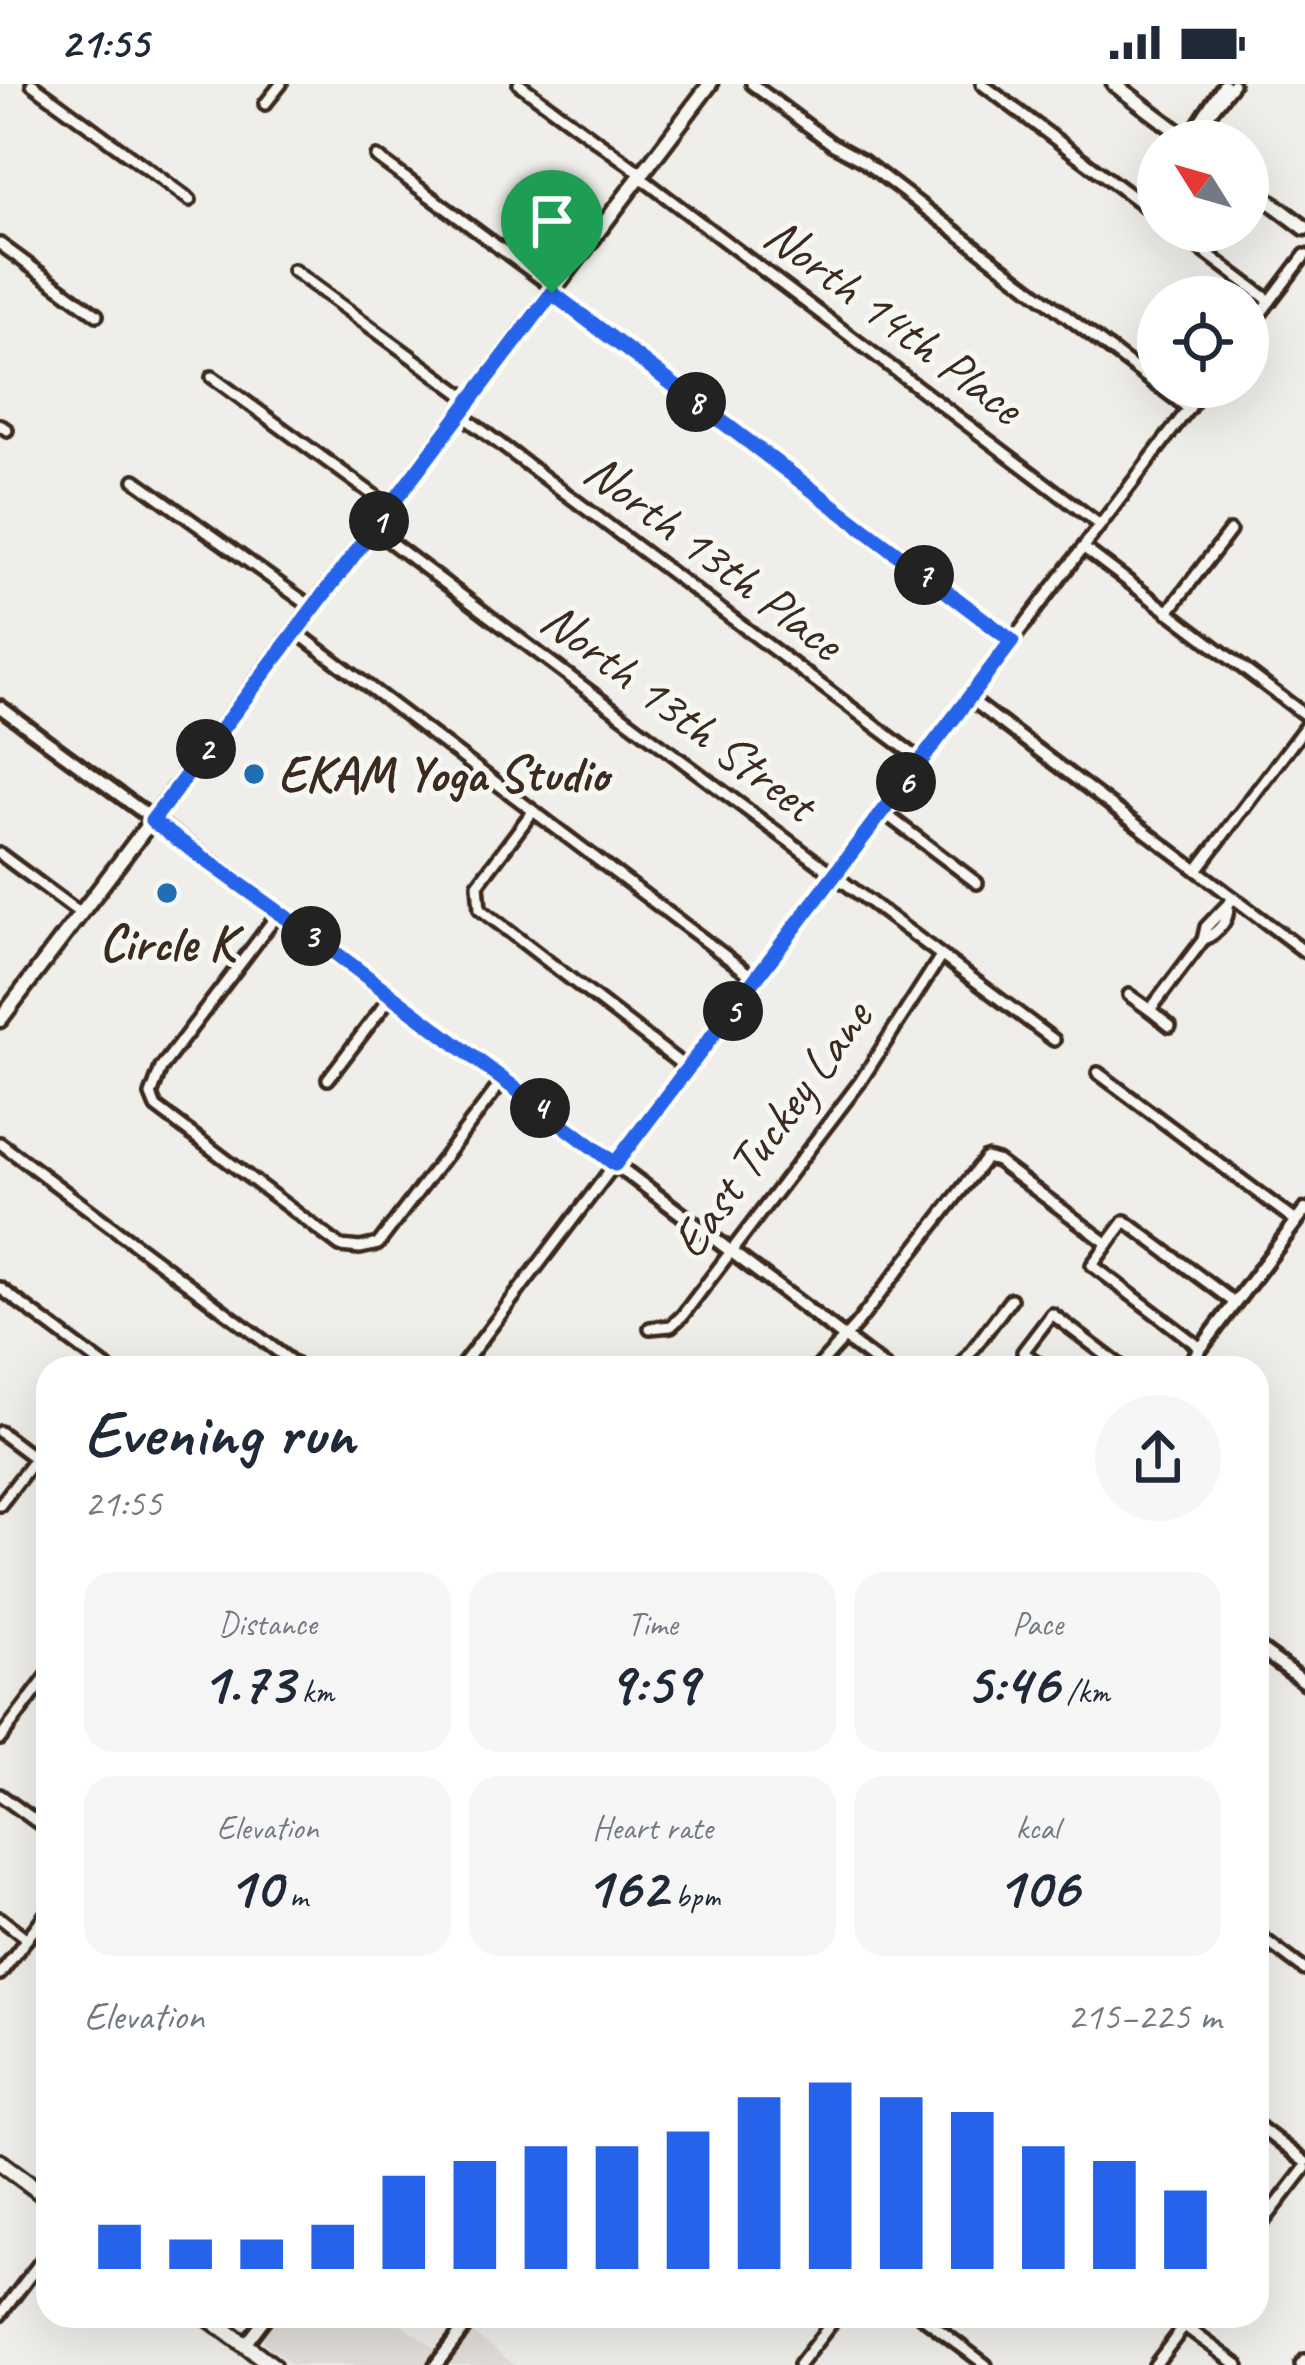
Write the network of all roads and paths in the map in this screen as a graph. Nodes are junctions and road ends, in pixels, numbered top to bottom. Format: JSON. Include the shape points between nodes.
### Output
{"nodes":[{"id":1,"x":32,"y":84,"type":"edge"},
{"id":2,"x":280,"y":84,"type":"edge"},
{"id":3,"x":519,"y":84,"type":"edge"},
{"id":4,"x":710,"y":84,"type":"edge"},
{"id":5,"x":752,"y":84,"type":"edge"},
{"id":6,"x":982,"y":84,"type":"edge"},
{"id":7,"x":1114,"y":84,"type":"edge"},
{"id":8,"x":1143,"y":84,"type":"edge"},
{"id":9,"x":1224,"y":84,"type":"edge"},
{"id":10,"x":1234,"y":84,"type":"edge"},
{"id":11,"x":1133,"y":98,"type":"junction"},
{"id":12,"x":265,"y":104,"type":"dead end"},
{"id":13,"x":1162,"y":120,"type":"edge"},
{"id":14,"x":1199,"y":120,"type":"edge"},
{"id":15,"x":1206,"y":120,"type":"edge"},
{"id":16,"x":377,"y":157,"type":"dead end"},
{"id":17,"x":641,"y":176,"type":"junction"},
{"id":18,"x":190,"y":200,"type":"dead end"},
{"id":19,"x":1137,"y":200,"type":"edge"},
{"id":20,"x":1269,"y":201,"type":"edge"},
{"id":21,"x":1305,"y":228,"type":"edge"},
{"id":22,"x":0,"y":244,"type":"edge"},
{"id":23,"x":1205,"y":252,"type":"edge"},
{"id":24,"x":1305,"y":255,"type":"edge"},
{"id":25,"x":292,"y":270,"type":"dead end"},
{"id":26,"x":554,"y":291,"type":"junction"},
{"id":27,"x":1270,"y":302,"type":"joint"},
{"id":28,"x":97,"y":315,"type":"dead end"},
{"id":29,"x":1137,"y":369,"type":"edge"},
{"id":30,"x":212,"y":376,"type":"dead end"},
{"id":31,"x":470,"y":400,"type":"junction"},
{"id":32,"x":1189,"y":409,"type":"edge"},
{"id":33,"x":460,"y":414,"type":"junction"},
{"id":34,"x":135,"y":479,"type":"dead end"},
{"id":35,"x":390,"y":507,"type":"junction"},
{"id":36,"x":1100,"y":525,"type":"junction"},
{"id":37,"x":373,"y":529,"type":"junction"},
{"id":38,"x":1230,"y":531,"type":"dead end"},
{"id":39,"x":1084,"y":548,"type":"junction"},
{"id":40,"x":313,"y":608,"type":"junction"},
{"id":41,"x":1168,"y":612,"type":"junction"},
{"id":42,"x":296,"y":632,"type":"junction"},
{"id":43,"x":1012,"y":641,"type":"junction"},
{"id":44,"x":969,"y":698,"type":"junction"},
{"id":45,"x":0,"y":707,"type":"edge"},
{"id":46,"x":1305,"y":715,"type":"edge"},
{"id":47,"x":1305,"y":727,"type":"edge"},
{"id":48,"x":922,"y":761,"type":"junction"},
{"id":49,"x":533,"y":811,"type":"junction"},
{"id":50,"x":883,"y":812,"type":"junction"},
{"id":51,"x":152,"y":821,"type":"junction"},
{"id":52,"x":0,"y":854,"type":"edge"},
{"id":53,"x":1197,"y":870,"type":"junction"},
{"id":54,"x":835,"y":878,"type":"junction"},
{"id":55,"x":976,"y":883,"type":"dead end"},
{"id":56,"x":1231,"y":903,"type":"junction"},
{"id":57,"x":81,"y":914,"type":"junction"},
{"id":58,"x":278,"y":914,"type":"junction"},
{"id":59,"x":1305,"y":952,"type":"edge"},
{"id":60,"x":940,"y":956,"type":"junction"},
{"id":61,"x":757,"y":980,"type":"junction"},
{"id":62,"x":392,"y":995,"type":"junction"},
{"id":63,"x":1129,"y":995,"type":"dead end"},
{"id":64,"x":6,"y":1000,"type":"edge"},
{"id":65,"x":1150,"y":1010,"type":"junction"},
{"id":66,"x":0,"y":1020,"type":"edge"},
{"id":67,"x":1170,"y":1026,"type":"dead end"},
{"id":68,"x":1054,"y":1040,"type":"dead end"},
{"id":69,"x":689,"y":1070,"type":"junction"},
{"id":70,"x":1098,"y":1073,"type":"dead end"},
{"id":71,"x":328,"y":1079,"type":"dead end"},
{"id":72,"x":504,"y":1079,"type":"junction"},
{"id":73,"x":0,"y":1143,"type":"edge"},
{"id":74,"x":615,"y":1164,"type":"junction"},
{"id":75,"x":1302,"y":1216,"type":"edge"},
{"id":76,"x":1108,"y":1244,"type":"junction"},
{"id":77,"x":732,"y":1251,"type":"junction"},
{"id":78,"x":0,"y":1288,"type":"edge"},
{"id":79,"x":1011,"y":1299,"type":"dead end"},
{"id":80,"x":1235,"y":1303,"type":"junction"},
{"id":81,"x":650,"y":1328,"type":"dead end"},
{"id":82,"x":844,"y":1336,"type":"junction"},
{"id":83,"x":1201,"y":1348,"type":"junction"},
{"id":84,"x":91,"y":1356,"type":"edge"},
{"id":85,"x":284,"y":1356,"type":"edge"},
{"id":86,"x":469,"y":1356,"type":"edge"},
{"id":87,"x":827,"y":1356,"type":"edge"},
{"id":88,"x":870,"y":1356,"type":"edge"},
{"id":89,"x":968,"y":1356,"type":"edge"},
{"id":90,"x":1028,"y":1356,"type":"edge"},
{"id":91,"x":1107,"y":1356,"type":"edge"},
{"id":92,"x":1195,"y":1356,"type":"edge"},
{"id":93,"x":0,"y":1432,"type":"edge"},
{"id":94,"x":35,"y":1459,"type":"joint"},
{"id":95,"x":0,"y":1505,"type":"edge"},
{"id":96,"x":1269,"y":1655,"type":"edge"},
{"id":97,"x":1305,"y":1682,"type":"edge"},
{"id":98,"x":36,"y":1691,"type":"edge"},
{"id":99,"x":0,"y":1739,"type":"edge"},
{"id":100,"x":0,"y":1796,"type":"edge"},
{"id":101,"x":36,"y":1822,"type":"edge"},
{"id":102,"x":0,"y":1918,"type":"edge"},
{"id":103,"x":36,"y":1927,"type":"edge"},
{"id":104,"x":27,"y":1939,"type":"junction"},
{"id":105,"x":1269,"y":1943,"type":"edge"},
{"id":106,"x":1305,"y":1970,"type":"edge"},
{"id":107,"x":0,"y":1974,"type":"edge"},
{"id":108,"x":1269,"y":2135,"type":"edge"},
{"id":109,"x":0,"y":2162,"type":"edge"},
{"id":110,"x":1305,"y":2165,"type":"edge"},
{"id":111,"x":36,"y":2189,"type":"edge"},
{"id":112,"x":1269,"y":2214,"type":"edge"},
{"id":113,"x":36,"y":2268,"type":"edge"},
{"id":114,"x":0,"y":2315,"type":"edge"},
{"id":115,"x":222,"y":2328,"type":"edge"},
{"id":116,"x":258,"y":2328,"type":"edge"},
{"id":117,"x":464,"y":2328,"type":"edge"},
{"id":118,"x":828,"y":2328,"type":"edge"},
{"id":119,"x":936,"y":2328,"type":"edge"},
{"id":120,"x":1183,"y":2328,"type":"edge"},
{"id":121,"x":1196,"y":2328,"type":"edge"},
{"id":122,"x":245,"y":2345,"type":"junction"},
{"id":123,"x":978,"y":2362,"type":"edge"},
{"id":124,"x":272,"y":2365,"type":"edge"},
{"id":125,"x":436,"y":2365,"type":"edge"},
{"id":126,"x":799,"y":2365,"type":"edge"},
{"id":127,"x":1155,"y":2365,"type":"edge"},
{"id":128,"x":1238,"y":2365,"type":"edge"}],
"edges":[{"from":1,"to":18,"type":"street"},
{"from":2,"to":12,"type":"street"},
{"from":3,"to":17,"type":"street","name":"North 14th Place"},
{"from":4,"to":17,"type":"main road"},
{"from":5,"to":29,"type":"street"},
{"from":6,"to":19,"type":"street"},
{"from":7,"to":11,"type":"main road"},
{"from":8,"to":11,"type":"street"},
{"from":9,"to":14,"type":"street"},
{"from":10,"to":15,"type":"street"},
{"from":11,"to":13,"type":"main road"},
{"from":16,"to":26,"type":"street"},
{"from":17,"to":26,"type":"main road"},
{"from":17,"to":36,"type":"street","name":"North 14th Place"},
{"from":20,"to":21,"type":"main road"},
{"from":22,"to":28,"type":"street"},
{"from":23,"to":27,"type":"street"},
{"from":24,"to":27,"type":"street"},
{"from":25,"to":31,"type":"street"},
{"from":26,"to":31,"type":"main road"},
{"from":26,"to":43,"type":"street"},
{"from":30,"to":35,"type":"street"},
{"from":31,"to":33,"type":"main road"},
{"from":32,"to":36,"type":"street"},
{"from":33,"to":35,"type":"main road"},
{"from":33,"to":48,"type":"street","name":"North 13th Place"},
{"from":34,"to":40,"type":"street"},
{"from":35,"to":37,"type":"main road"},
{"from":36,"to":39,"type":"street"},
{"from":37,"to":40,"type":"main road"},
{"from":37,"to":54,"type":"street","name":"North 13th Street"},
{"from":38,"to":41,"type":"street"},
{"from":39,"to":41,"type":"street"},
{"from":39,"to":43,"type":"street"},
{"from":40,"to":42,"type":"main road"},
{"from":41,"to":46,"type":"street"},
{"from":42,"to":49,"type":"street"},
{"from":42,"to":51,"type":"main road"},
{"from":43,"to":44,"type":"street"},
{"from":44,"to":48,"type":"street"},
{"from":44,"to":53,"type":"street"},
{"from":45,"to":51,"type":"street"},
{"from":47,"to":53,"type":"street"},
{"from":48,"to":50,"type":"street"},
{"from":49,"to":61,"type":"street"},
{"from":49,"to":69,"type":"street","via":[[478,884],[480,909]]},
{"from":50,"to":54,"type":"street"},
{"from":50,"to":55,"type":"street"},
{"from":51,"to":57,"type":"main road"},
{"from":51,"to":58,"type":"street"},
{"from":52,"to":57,"type":"street"},
{"from":53,"to":56,"type":"street"},
{"from":54,"to":60,"type":"street","name":"North 13th Street"},
{"from":54,"to":61,"type":"street"},
{"from":56,"to":59,"type":"street"},
{"from":56,"to":65,"type":"street"},
{"from":57,"to":64,"type":"main road"},
{"from":58,"to":62,"type":"street"},
{"from":58,"to":72,"type":"street","via":[[161,1068],[151,1095],[156,1107],[340,1246],[369,1248],[383,1237]]},
{"from":60,"to":68,"type":"street","name":"North 13th Street"},
{"from":60,"to":77,"type":"street","name":"East Tuckey Lane","via":[[860,1082]]},
{"from":61,"to":69,"type":"street"},
{"from":62,"to":71,"type":"street"},
{"from":62,"to":72,"type":"street"},
{"from":63,"to":65,"type":"street"},
{"from":64,"to":66,"type":"main road"},
{"from":65,"to":67,"type":"street"},
{"from":69,"to":74,"type":"street"},
{"from":70,"to":75,"type":"street"},
{"from":72,"to":74,"type":"street"},
{"from":73,"to":85,"type":"street"},
{"from":74,"to":77,"type":"street"},
{"from":74,"to":86,"type":"street"},
{"from":75,"to":80,"type":"street"},
{"from":76,"to":80,"type":"street","via":[[1125,1221]]},
{"from":76,"to":82,"type":"street","via":[[986,1158]]},
{"from":76,"to":83,"type":"street","via":[[1092,1265]]},
{"from":77,"to":81,"type":"street","name":"East Tuckey Lane","via":[[682,1316]]},
{"from":77,"to":82,"type":"street"},
{"from":78,"to":84,"type":"street"},
{"from":79,"to":89,"type":"street"},
{"from":80,"to":83,"type":"street"},
{"from":82,"to":87,"type":"street"},
{"from":82,"to":88,"type":"street"},
{"from":83,"to":92,"type":"street"},
{"from":90,"to":91,"type":"street","via":[[1023,1352],[1052,1314]]},
{"from":93,"to":94,"type":"street"},
{"from":94,"to":95,"type":"street"},
{"from":96,"to":97,"type":"street"},
{"from":98,"to":99,"type":"street"},
{"from":100,"to":101,"type":"street"},
{"from":102,"to":104,"type":"street"},
{"from":103,"to":104,"type":"street"},
{"from":104,"to":107,"type":"street"},
{"from":105,"to":106,"type":"street"},
{"from":108,"to":110,"type":"street"},
{"from":109,"to":111,"type":"main road"},
{"from":110,"to":112,"type":"street"},
{"from":113,"to":114,"type":"street"},
{"from":115,"to":122,"type":"main road"},
{"from":116,"to":122,"type":"street"},
{"from":117,"to":125,"type":"street"},
{"from":118,"to":126,"type":"street"},
{"from":119,"to":123,"type":"street"},
{"from":120,"to":127,"type":"street"},
{"from":121,"to":128,"type":"street"},
{"from":122,"to":124,"type":"main road"}]}
